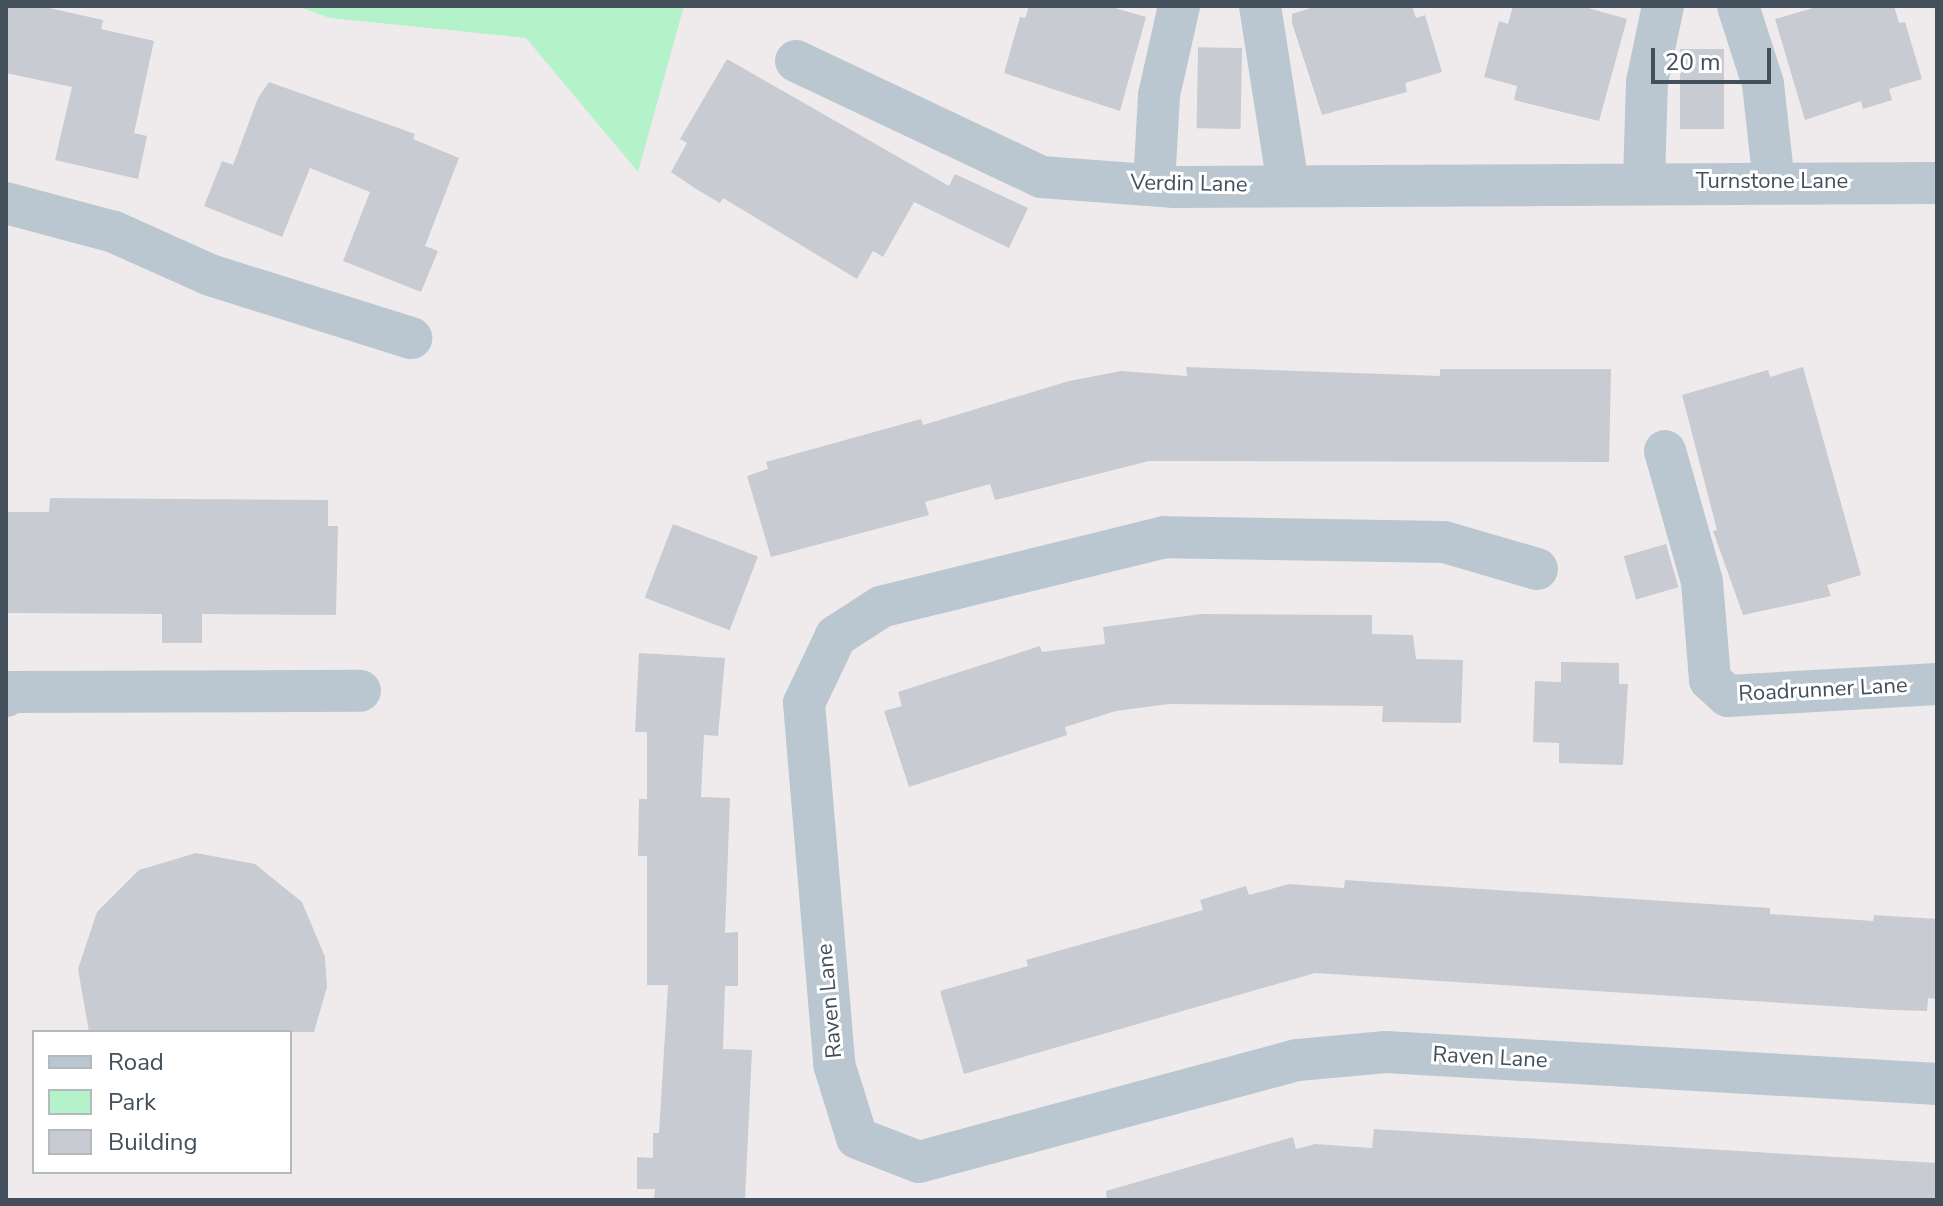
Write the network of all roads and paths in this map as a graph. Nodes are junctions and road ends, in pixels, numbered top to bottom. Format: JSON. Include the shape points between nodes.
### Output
{"nodes":[{"id":1,"x":1179,"y":6,"type":"edge"},
{"id":2,"x":1260,"y":6,"type":"edge"},
{"id":3,"x":1663,"y":6,"type":"edge"},
{"id":4,"x":1738,"y":6,"type":"edge"},
{"id":5,"x":796,"y":61,"type":"dead end"},
{"id":6,"x":1626,"y":181,"type":"junction"},
{"id":7,"x":1774,"y":183,"type":"junction"},
{"id":8,"x":1937,"y":183,"type":"edge"},
{"id":9,"x":1154,"y":185,"type":"junction"},
{"id":10,"x":1288,"y":185,"type":"junction"},
{"id":11,"x":6,"y":203,"type":"edge"},
{"id":12,"x":411,"y":338,"type":"dead end"},
{"id":13,"x":1665,"y":451,"type":"dead end"},
{"id":14,"x":1537,"y":569,"type":"dead end"},
{"id":15,"x":1937,"y":684,"type":"edge"},
{"id":16,"x":360,"y":691,"type":"dead end"},
{"id":17,"x":6,"y":696,"type":"edge"},
{"id":18,"x":1937,"y":1084,"type":"edge"}],
"edges":[{"from":1,"to":9,"type":"street","via":[[1159,95]]},
{"from":2,"to":10,"type":"street"},
{"from":3,"to":6,"type":"street"},
{"from":4,"to":7,"type":"street","via":[[1763,84]]},
{"from":5,"to":9,"type":"street","name":"Verdin Lane","via":[[1041,177]]},
{"from":6,"to":7,"type":"street","name":"Turnstone Lane"},
{"from":6,"to":10,"type":"street","name":"Verdin Lane"},
{"from":7,"to":8,"type":"street","name":"Turnstone Lane"},
{"from":9,"to":10,"type":"street","name":"Verdin Lane"},
{"from":11,"to":12,"type":"street","via":[[114,232],[210,275]]},
{"from":13,"to":15,"type":"street","name":"Roadrunner Lane","via":[[1702,582],[1710,680],[1728,696]]},
{"from":14,"to":18,"type":"street","name":"Raven Lane","via":[[1444,542],[1165,537],[881,607],[836,636],[804,703],[834,1064],[857,1138],[919,1162],[1298,1060],[1386,1052]]},
{"from":16,"to":17,"type":"street"}]}
